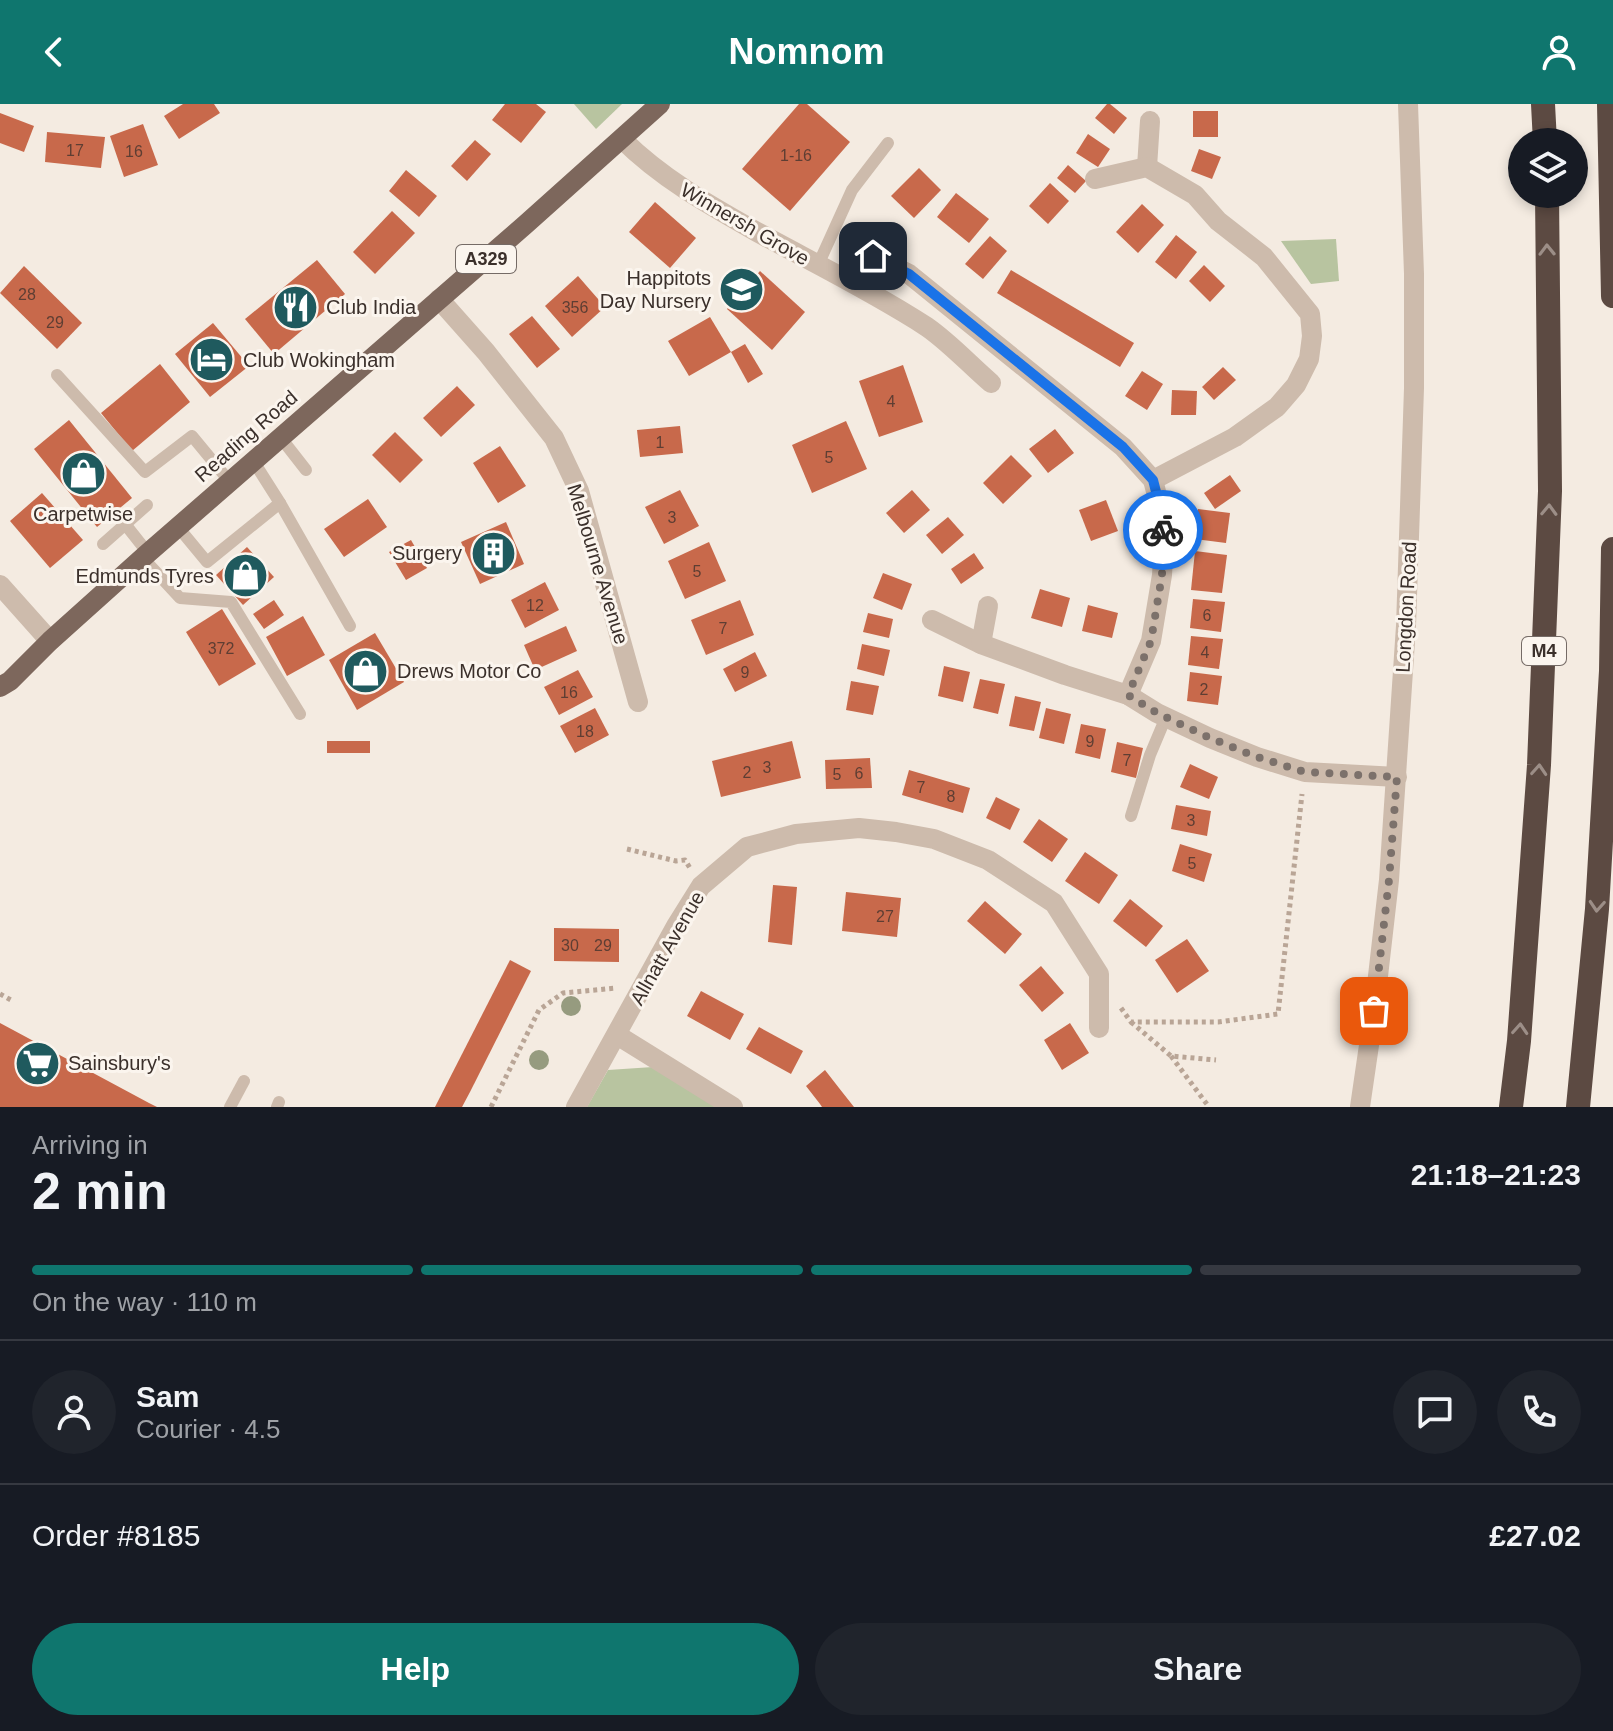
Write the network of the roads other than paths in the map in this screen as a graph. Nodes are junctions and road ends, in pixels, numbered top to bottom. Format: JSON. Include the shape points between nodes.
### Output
{"nodes":[{"id":1,"x":660,"y":104,"type":"edge"},
{"id":2,"x":1408,"y":104,"type":"edge"},
{"id":3,"x":1543,"y":104,"type":"edge"},
{"id":4,"x":1609,"y":104,"type":"edge"},
{"id":5,"x":1150,"y":121,"type":"dead end"},
{"id":6,"x":1544,"y":128,"type":"edge"},
{"id":7,"x":622,"y":139,"type":"junction"},
{"id":8,"x":888,"y":143,"type":"dead end"},
{"id":9,"x":1147,"y":167,"type":"junction"},
{"id":10,"x":1095,"y":179,"type":"dead end"},
{"id":11,"x":1547,"y":208,"type":"edge"},
{"id":12,"x":873,"y":256,"type":"dead end"},
{"id":13,"x":818,"y":265,"type":"junction"},
{"id":14,"x":1613,"y":296,"type":"edge"},
{"id":15,"x":439,"y":299,"type":"junction"},
{"id":16,"x":57,"y":375,"type":"dead end"},
{"id":17,"x":991,"y":383,"type":"dead end"},
{"id":18,"x":281,"y":438,"type":"junction"},
{"id":19,"x":254,"y":462,"type":"junction"},
{"id":20,"x":306,"y":470,"type":"dead end"},
{"id":21,"x":1153,"y":480,"type":"junction"},
{"id":22,"x":230,"y":482,"type":"junction"},
{"id":23,"x":280,"y":503,"type":"junction"},
{"id":24,"x":147,"y":505,"type":"dead end"},
{"id":25,"x":125,"y":524,"type":"junction"},
{"id":26,"x":178,"y":527,"type":"junction"},
{"id":27,"x":103,"y":544,"type":"dead end"},
{"id":28,"x":1613,"y":549,"type":"edge"},
{"id":29,"x":145,"y":556,"type":"junction"},
{"id":30,"x":0,"y":585,"type":"edge"},
{"id":31,"x":988,"y":606,"type":"dead end"},
{"id":32,"x":932,"y":620,"type":"dead end"},
{"id":33,"x":350,"y":626,"type":"dead end"},
{"id":34,"x":50,"y":641,"type":"junction"},
{"id":35,"x":981,"y":644,"type":"junction"},
{"id":36,"x":5,"y":684,"type":"edge"},
{"id":37,"x":1128,"y":695,"type":"junction"},
{"id":38,"x":638,"y":702,"type":"dead end"},
{"id":39,"x":0,"y":706,"type":"edge"},
{"id":40,"x":300,"y":714,"type":"dead end"},
{"id":41,"x":1166,"y":717,"type":"junction"},
{"id":42,"x":1397,"y":777,"type":"junction"},
{"id":43,"x":1131,"y":816,"type":"dead end"},
{"id":44,"x":1099,"y":1028,"type":"dead end"},
{"id":45,"x":617,"y":1035,"type":"junction"},
{"id":46,"x":244,"y":1081,"type":"dead end"},
{"id":47,"x":230,"y":1107,"type":"edge"},
{"id":48,"x":576,"y":1107,"type":"edge"},
{"id":49,"x":733,"y":1107,"type":"edge"},
{"id":50,"x":1360,"y":1107,"type":"edge"},
{"id":51,"x":1511,"y":1107,"type":"edge"},
{"id":52,"x":1578,"y":1107,"type":"edge"}],
"edges":[{"from":1,"to":7,"type":"main road","name":"Reading Road","number":"A329"},
{"from":2,"to":42,"type":"street","name":"Longdon Road","via":[[1414,388]]},
{"from":3,"to":6,"type":"highway"},
{"from":4,"to":14,"type":"highway"},
{"from":5,"to":9,"type":"street"},
{"from":7,"to":13,"type":"street","name":"Winnersh Grove","via":[[667,179]]},
{"from":7,"to":15,"type":"main road","name":"Reading Road","number":"A329"},
{"from":8,"to":13,"type":"lane","via":[[852,190]]},
{"from":9,"to":10,"type":"street"},
{"from":9,"to":21,"type":"street","via":[[1195,195],[1264,257],[1310,314],[1312,336],[1309,359],[1277,407],[1235,437]]},
{"from":51,"to":11,"type":"highway","number":"M4","one_way":true,"via":[[1538,781],[1548,552]]},
{"from":12,"to":21,"type":"street","via":[[909,274],[1123,447]]},
{"from":13,"to":17,"type":"street","name":"Winnersh Grove","via":[[929,329]]},
{"from":15,"to":18,"type":"main road","name":"Reading Road","number":"A329"},
{"from":15,"to":38,"type":"street","name":"Melbourne Avenue","via":[[554,438],[579,491]]},
{"from":16,"to":22,"type":"lane","via":[[145,472],[192,436]]},
{"from":18,"to":19,"type":"main road","name":"Reading Road","number":"A329"},
{"from":18,"to":20,"type":"lane"},
{"from":19,"to":22,"type":"main road","name":"Reading Road","number":"A329"},
{"from":19,"to":23,"type":"lane"},
{"from":21,"to":37,"type":"street","via":[[1164,542],[1162,575],[1151,641]]},
{"from":22,"to":26,"type":"main road","name":"Reading Road","number":"A329"},
{"from":23,"to":26,"type":"lane","via":[[207,562]]},
{"from":23,"to":33,"type":"lane"},
{"from":24,"to":25,"type":"lane"},
{"from":25,"to":27,"type":"lane"},
{"from":25,"to":29,"type":"lane"},
{"from":26,"to":29,"type":"main road","name":"Reading Road","number":"A329"},
{"from":28,"to":52,"type":"highway","one_way":true,"via":[[1598,893]]},
{"from":29,"to":34,"type":"main road","name":"Reading Road","number":"A329"},
{"from":29,"to":40,"type":"lane","via":[[180,598],[231,602]]},
{"from":30,"to":34,"type":"street"},
{"from":31,"to":35,"type":"street"},
{"from":32,"to":35,"type":"street"},
{"from":34,"to":36,"type":"main road","name":"Reading Road","number":"A329"},
{"from":35,"to":37,"type":"street"},
{"from":36,"to":39,"type":"main road","name":"Reading Road","number":"A329"},
{"from":37,"to":41,"type":"street"},
{"from":41,"to":42,"type":"street","via":[[1305,772]]},
{"from":41,"to":43,"type":"lane"},
{"from":42,"to":50,"type":"street","name":"Longdon Road"},
{"from":44,"to":45,"type":"street","name":"Allnatt Avenue","via":[[1106,972],[1054,903],[988,860],[934,839],[859,828],[796,834],[747,847],[701,886]]},
{"from":45,"to":48,"type":"street","name":"Allnatt Avenue"},
{"from":45,"to":49,"type":"street"},
{"from":46,"to":47,"type":"lane"}]}
